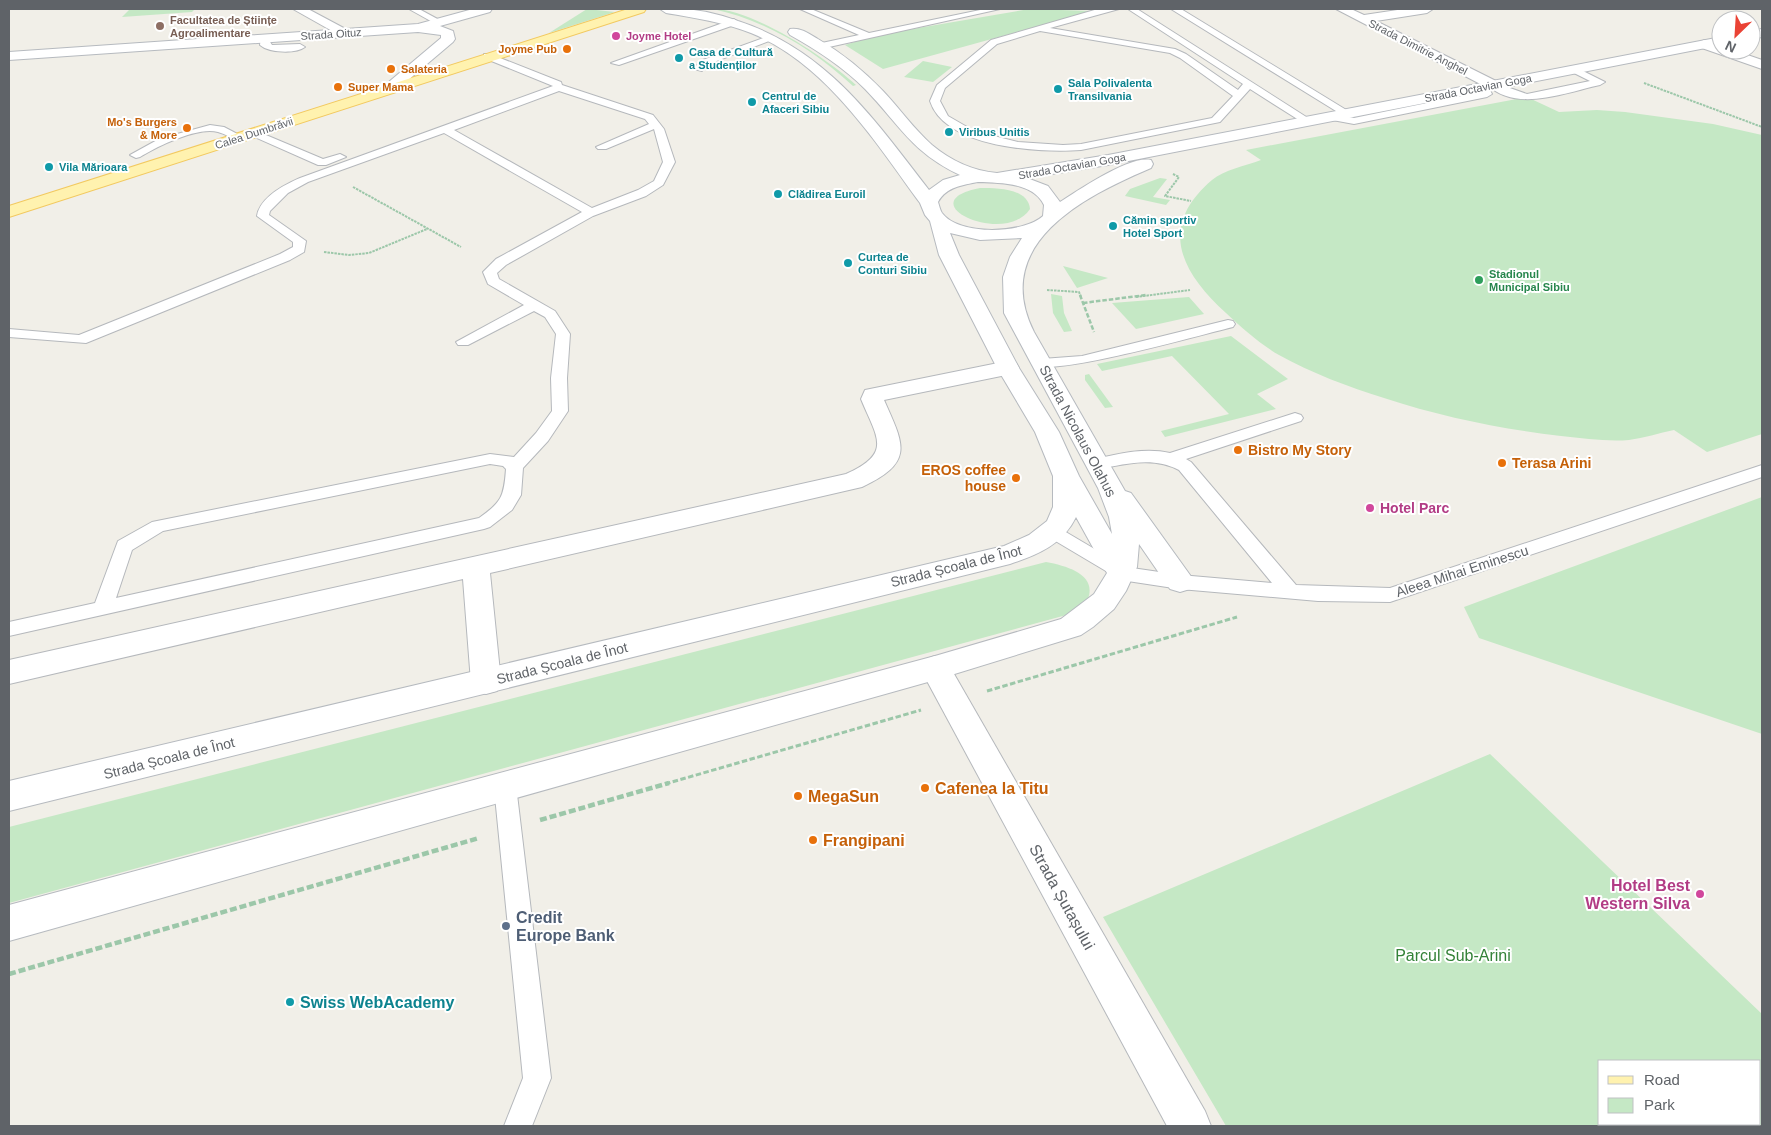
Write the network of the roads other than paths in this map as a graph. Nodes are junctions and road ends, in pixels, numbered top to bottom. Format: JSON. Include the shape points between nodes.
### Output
{"nodes":[{"id":1,"x":300,"y":9,"type":"edge"},
{"id":2,"x":414,"y":9,"type":"edge"},
{"id":3,"x":486,"y":9,"type":"edge"},
{"id":4,"x":622,"y":9,"type":"edge"},
{"id":5,"x":632,"y":9,"type":"edge"},
{"id":6,"x":640,"y":9,"type":"edge"},
{"id":7,"x":666,"y":9,"type":"edge"},
{"id":8,"x":804,"y":9,"type":"edge"},
{"id":9,"x":996,"y":9,"type":"edge"},
{"id":10,"x":1115,"y":9,"type":"edge"},
{"id":11,"x":1132,"y":9,"type":"edge"},
{"id":12,"x":1175,"y":9,"type":"edge"},
{"id":13,"x":1342,"y":9,"type":"edge"},
{"id":14,"x":1427,"y":9,"type":"edge"},
{"id":15,"x":1363,"y":19,"type":"junction"},
{"id":16,"x":734,"y":22,"type":"junction"},
{"id":17,"x":441,"y":26,"type":"junction"},
{"id":18,"x":545,"y":26,"type":"dead end"},
{"id":19,"x":785,"y":28,"type":"dead end"},
{"id":20,"x":1038,"y":29,"type":"junction"},
{"id":21,"x":346,"y":33,"type":"junction"},
{"id":22,"x":866,"y":35,"type":"junction"},
{"id":23,"x":772,"y":38,"type":"junction"},
{"id":24,"x":264,"y":39,"type":"junction"},
{"id":25,"x":1711,"y":43,"type":"edge"},
{"id":26,"x":1704,"y":44,"type":"junction"},
{"id":27,"x":820,"y":46,"type":"junction"},
{"id":28,"x":300,"y":47,"type":"dead end"},
{"id":29,"x":1162,"y":48,"type":"junction"},
{"id":30,"x":493,"y":54,"type":"junction"},
{"id":31,"x":1202,"y":54,"type":"junction"},
{"id":32,"x":9,"y":56,"type":"edge"},
{"id":33,"x":1259,"y":62,"type":"junction"},
{"id":34,"x":616,"y":63,"type":"dead end"},
{"id":35,"x":1762,"y":65,"type":"edge"},
{"id":36,"x":699,"y":69,"type":"dead end"},
{"id":37,"x":1574,"y":70,"type":"junction"},
{"id":38,"x":1249,"y":84,"type":"junction"},
{"id":39,"x":1488,"y":86,"type":"junction"},
{"id":40,"x":558,"y":87,"type":"junction"},
{"id":41,"x":390,"y":89,"type":"junction"},
{"id":42,"x":1240,"y":96,"type":"junction"},
{"id":43,"x":504,"y":97,"type":"dead end"},
{"id":44,"x":1344,"y":113,"type":"junction"},
{"id":45,"x":1324,"y":117,"type":"junction"},
{"id":46,"x":1306,"y":120,"type":"junction"},
{"id":47,"x":655,"y":125,"type":"junction"},
{"id":48,"x":446,"y":130,"type":"junction"},
{"id":49,"x":1235,"y":134,"type":"junction"},
{"id":50,"x":247,"y":135,"type":"junction"},
{"id":51,"x":602,"y":147,"type":"dead end"},
{"id":52,"x":136,"y":155,"type":"dead end"},
{"id":53,"x":978,"y":177,"type":"junction"},
{"id":54,"x":996,"y":178,"type":"junction"},
{"id":55,"x":934,"y":211,"type":"junction"},
{"id":56,"x":9,"y":212,"type":"edge"},
{"id":57,"x":589,"y":214,"type":"junction"},
{"id":58,"x":1046,"y":221,"type":"junction"},
{"id":59,"x":534,"y":305,"type":"junction"},
{"id":60,"x":1228,"y":324,"type":"dead end"},
{"id":61,"x":9,"y":333,"type":"edge"},
{"id":62,"x":463,"y":342,"type":"dead end"},
{"id":63,"x":1042,"y":364,"type":"junction"},
{"id":64,"x":1008,"y":368,"type":"junction"},
{"id":65,"x":1295,"y":418,"type":"dead end"},
{"id":66,"x":1173,"y":458,"type":"junction"},
{"id":67,"x":1098,"y":464,"type":"junction"},
{"id":68,"x":515,"y":467,"type":"junction"},
{"id":69,"x":1762,"y":471,"type":"edge"},
{"id":70,"x":1066,"y":476,"type":"junction"},
{"id":71,"x":1052,"y":532,"type":"junction"},
{"id":72,"x":476,"y":567,"type":"junction"},
{"id":73,"x":1121,"y":573,"type":"junction"},
{"id":74,"x":1180,"y":582,"type":"junction"},
{"id":75,"x":1289,"y":590,"type":"junction"},
{"id":76,"x":103,"y":607,"type":"junction"},
{"id":77,"x":9,"y":629,"type":"edge"},
{"id":78,"x":935,"y":668,"type":"junction"},
{"id":79,"x":9,"y":672,"type":"edge"},
{"id":80,"x":486,"y":682,"type":"junction"},
{"id":81,"x":505,"y":786,"type":"junction"},
{"id":82,"x":9,"y":796,"type":"edge"},
{"id":83,"x":9,"y":922,"type":"edge"},
{"id":84,"x":518,"y":1126,"type":"edge"},
{"id":85,"x":1190,"y":1126,"type":"edge"}],
"edges":[{"from":1,"to":21,"type":"street"},
{"from":2,"to":17,"type":"lane"},
{"from":3,"to":17,"type":"street","via":[[457,17]]},
{"from":4,"to":5,"type":"main road"},
{"from":6,"to":30,"type":"main road","name":"Calea Dumbrăvii"},
{"from":7,"to":16,"type":"street","name":"Strada Nicolaus Olahus"},
{"from":8,"to":22,"type":"lane"},
{"from":9,"to":22,"type":"lane"},
{"from":10,"to":20,"type":"lane"},
{"from":11,"to":31,"type":"lane"},
{"from":12,"to":33,"type":"lane"},
{"from":13,"to":15,"type":"street","name":"Strada Dimitrie Anghel"},
{"from":14,"to":15,"type":"street"},
{"from":15,"to":39,"type":"street","name":"Strada Dimitrie Anghel"},
{"from":16,"to":23,"type":"street","name":"Strada Nicolaus Olahus"},
{"from":16,"to":34,"type":"lane"},
{"from":17,"to":21,"type":"street","name":"Strada Oituz"},
{"from":17,"to":41,"type":"street","via":[[448,39]]},
{"from":18,"to":30,"type":"main road","name":"Calea Dumbrăvii"},
{"from":19,"to":27,"type":"street"},
{"from":20,"to":29,"type":"lane"},
{"from":20,"to":42,"type":"lane","via":[[994,42],[941,87],[935,100],[944,118],[957,127],[986,138],[1032,146],[1072,148],[1216,120]]},
{"from":21,"to":24,"type":"street","name":"Strada Oituz"},
{"from":22,"to":27,"type":"lane"},
{"from":23,"to":36,"type":"lane","via":[[703,63]]},
{"from":23,"to":55,"type":"street","name":"Strada Nicolaus Olahus","via":[[815,66],[838,86],[891,150]]},
{"from":24,"to":28,"type":"lane","via":[[270,48]]},
{"from":24,"to":32,"type":"street","name":"Strada Oituz"},
{"from":25,"to":26,"type":"street","name":"Strada Octavian Goga"},
{"from":26,"to":35,"type":"street"},
{"from":26,"to":37,"type":"street","name":"Strada Octavian Goga"},
{"from":27,"to":53,"type":"street","via":[[862,79],[926,147]]},
{"from":29,"to":31,"type":"lane"},
{"from":29,"to":42,"type":"lane","via":[[1182,56]]},
{"from":30,"to":40,"type":"lane"},
{"from":30,"to":41,"type":"main road","name":"Calea Dumbrăvii"},
{"from":31,"to":33,"type":"lane"},
{"from":31,"to":38,"type":"lane"},
{"from":33,"to":44,"type":"lane"},
{"from":37,"to":39,"type":"street","name":"Strada Octavian Goga"},
{"from":37,"to":39,"type":"lane","via":[[1600,82],[1527,97]]},
{"from":38,"to":42,"type":"lane"},
{"from":38,"to":46,"type":"lane"},
{"from":39,"to":44,"type":"street","name":"Strada Octavian Goga"},
{"from":39,"to":45,"type":"lane","via":[[1487,94],[1354,121]]},
{"from":40,"to":47,"type":"lane","via":[[649,117]]},
{"from":40,"to":48,"type":"lane"},
{"from":41,"to":50,"type":"main road","name":"Calea Dumbrăvii"},
{"from":43,"to":50,"type":"lane","via":[[322,163]]},
{"from":44,"to":45,"type":"street","name":"Strada Octavian Goga"},
{"from":45,"to":46,"type":"street","name":"Strada Octavian Goga"},
{"from":46,"to":49,"type":"street","name":"Strada Octavian Goga"},
{"from":47,"to":51,"type":"lane"},
{"from":47,"to":57,"type":"lane","via":[[669,162],[659,183]]},
{"from":48,"to":57,"type":"lane","via":[[586,208]]},
{"from":48,"to":61,"type":"lane","via":[[284,190],[264,210],[263,216],[300,241],[298,249],[285,257],[81,340]]},
{"from":49,"to":54,"type":"street","name":"Strada Octavian Goga"},
{"from":49,"to":58,"type":"street","name":"Strada Octavian Goga","via":[[1113,178],[1080,196]]},
{"from":50,"to":52,"type":"lane","via":[[218,128],[206,129],[149,146]]},
{"from":50,"to":56,"type":"main road","name":"Calea Dumbrăvii"},
{"from":53,"to":54,"type":"street"},
{"from":53,"to":55,"type":"street","via":[[944,185],[931,196]]},
{"from":54,"to":58,"type":"street","via":[[1041,190],[1052,200],[1054,208]]},
{"from":55,"to":58,"type":"street","via":[[960,230],[988,235],[1016,234]]},
{"from":55,"to":64,"type":"street","name":"Strada Nicolaus Olahus","via":[[949,255]]},
{"from":57,"to":59,"type":"lane","via":[[500,262],[490,272],[493,281]]},
{"from":58,"to":63,"type":"street","name":"Strada Nicolaus Olahus","via":[[1018,259],[1011,299],[1020,327]]},
{"from":59,"to":62,"type":"lane"},
{"from":59,"to":68,"type":"lane","via":[[550,314],[563,334],[560,411]]},
{"from":60,"to":63,"type":"lane","via":[[1082,360]]},
{"from":63,"to":67,"type":"street","name":"Strada Nicolaus Olahus"},
{"from":64,"to":70,"type":"street","name":"Strada Nicolaus Olahus","via":[[1047,432]]},
{"from":64,"to":72,"type":"street","via":[[873,395],[889,440],[890,455],[882,467],[853,481]]},
{"from":65,"to":66,"type":"lane"},
{"from":66,"to":67,"type":"lane","via":[[1155,455]]},
{"from":66,"to":75,"type":"lane","via":[[1184,466]]},
{"from":67,"to":73,"type":"street","name":"Strada Nicolaus Olahus","via":[[1122,514],[1126,538]]},
{"from":67,"to":74,"type":"street"},
{"from":68,"to":76,"type":"lane","via":[[514,495],[505,509],[484,523]]},
{"from":68,"to":76,"type":"lane","via":[[508,461],[490,459],[158,526],[124,546]]},
{"from":69,"to":75,"type":"lane","name":"Aleea Mihai Eminescu","via":[[1390,595],[1318,594]]},
{"from":70,"to":71,"type":"street","name":"Strada Școala de Înot","via":[[1069,499],[1063,519]]},
{"from":70,"to":73,"type":"street"},
{"from":71,"to":73,"type":"lane"},
{"from":71,"to":80,"type":"street","name":"Strada Școala de Înot","via":[[1033,546],[1010,554]]},
{"from":72,"to":79,"type":"street"},
{"from":72,"to":80,"type":"street"},
{"from":73,"to":74,"type":"lane","name":"Aleea Mihai Eminescu"},
{"from":73,"to":78,"type":"street","name":"Strada Nicolaus Olahus","via":[[1103,604],[1071,627]]},
{"from":74,"to":75,"type":"lane","name":"Aleea Mihai Eminescu"},
{"from":76,"to":77,"type":"lane"},
{"from":78,"to":81,"type":"street"},
{"from":78,"to":85,"type":"street","name":"Strada Șutașului"},
{"from":80,"to":82,"type":"street","name":"Strada Școala de Înot"},
{"from":81,"to":83,"type":"street"},
{"from":81,"to":84,"type":"lane","via":[[537,1078]]}]}
